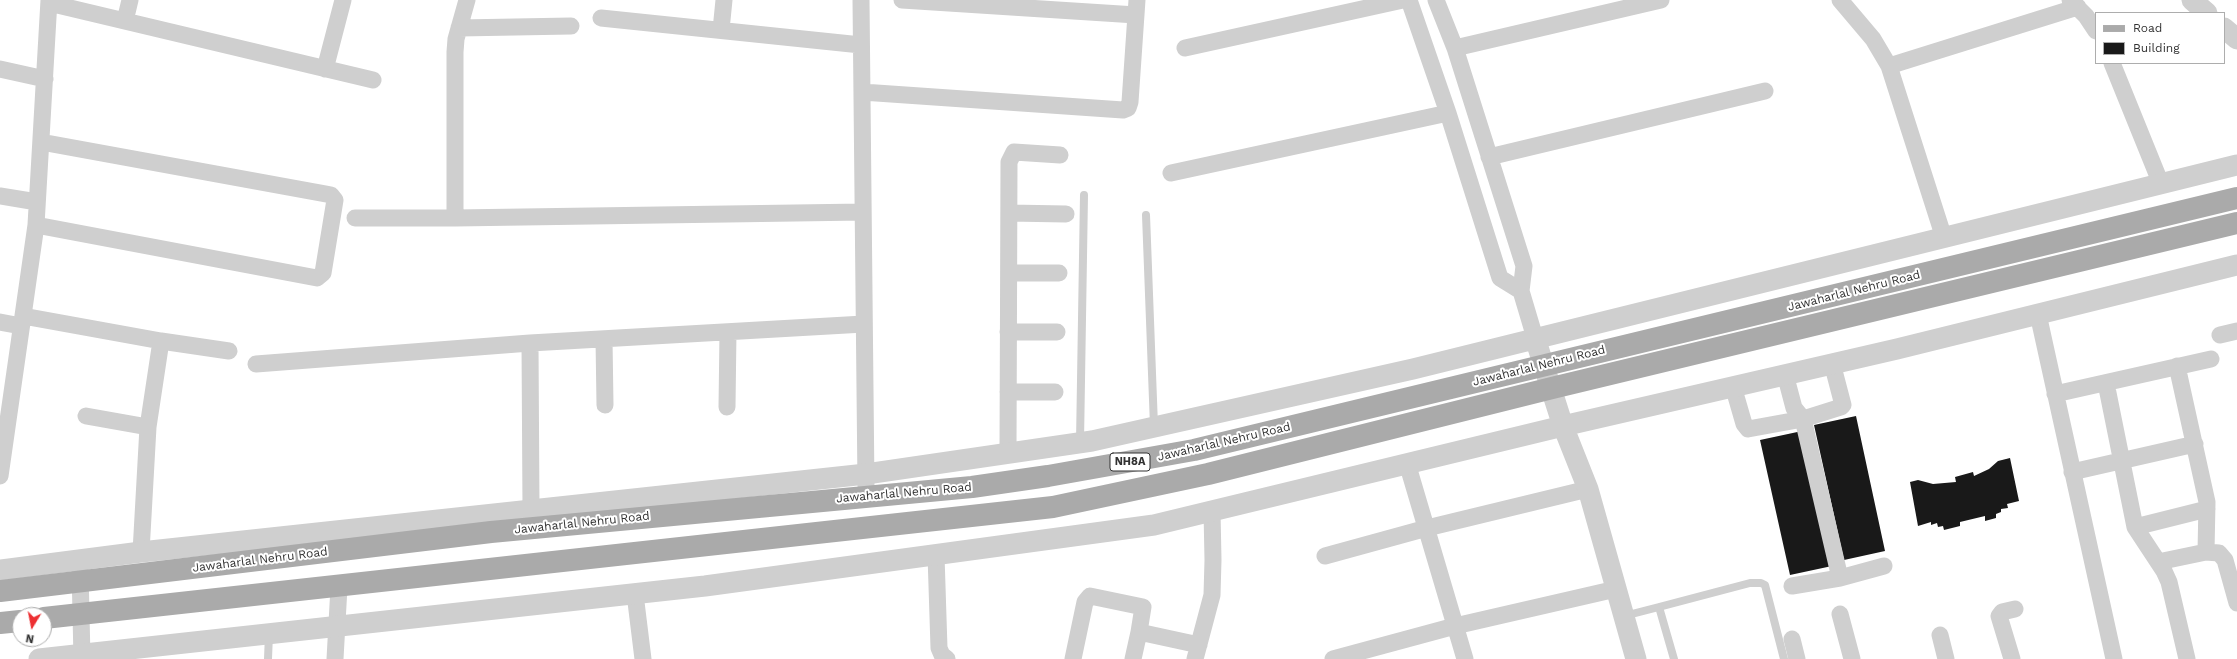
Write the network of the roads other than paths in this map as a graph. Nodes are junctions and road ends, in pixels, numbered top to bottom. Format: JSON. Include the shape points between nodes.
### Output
{"nodes":[{"id":1,"x":130,"y":0,"type":"edge"},
{"id":2,"x":343,"y":0,"type":"edge"},
{"id":3,"x":467,"y":0,"type":"edge"},
{"id":4,"x":724,"y":0,"type":"edge"},
{"id":5,"x":861,"y":0,"type":"edge"},
{"id":6,"x":902,"y":0,"type":"edge"},
{"id":7,"x":1403,"y":0,"type":"edge"},
{"id":8,"x":1409,"y":0,"type":"edge"},
{"id":9,"x":1436,"y":0,"type":"edge"},
{"id":10,"x":1661,"y":0,"type":"edge"},
{"id":11,"x":1840,"y":0,"type":"edge"},
{"id":12,"x":2192,"y":0,"type":"edge"},
{"id":13,"x":49,"y":2,"type":"edge"},
{"id":14,"x":2074,"y":3,"type":"edge"},
{"id":15,"x":1612,"y":6,"type":"edge"},
{"id":16,"x":1137,"y":8,"type":"edge"},
{"id":17,"x":2206,"y":12,"type":"edge"},
{"id":18,"x":601,"y":18,"type":"dead end"},
{"id":19,"x":125,"y":21,"type":"junction"},
{"id":20,"x":571,"y":26,"type":"dead end"},
{"id":21,"x":459,"y":28,"type":"junction"},
{"id":22,"x":2225,"y":29,"type":"edge"},
{"id":23,"x":721,"y":30,"type":"junction"},
{"id":24,"x":2095,"y":30,"type":"edge"},
{"id":25,"x":2237,"y":39,"type":"edge"},
{"id":26,"x":861,"y":45,"type":"junction"},
{"id":27,"x":1185,"y":48,"type":"dead end"},
{"id":28,"x":1455,"y":48,"type":"junction"},
{"id":29,"x":2112,"y":64,"type":"edge"},
{"id":30,"x":1889,"y":66,"type":"junction"},
{"id":31,"x":0,"y":69,"type":"edge"},
{"id":32,"x":325,"y":69,"type":"junction"},
{"id":33,"x":44,"y":80,"type":"junction"},
{"id":34,"x":372,"y":80,"type":"dead end"},
{"id":35,"x":1765,"y":91,"type":"dead end"},
{"id":36,"x":862,"y":92,"type":"junction"},
{"id":37,"x":1448,"y":113,"type":"junction"},
{"id":38,"x":41,"y":142,"type":"junction"},
{"id":39,"x":1060,"y":155,"type":"dead end"},
{"id":40,"x":1489,"y":156,"type":"junction"},
{"id":41,"x":2237,"y":165,"type":"edge"},
{"id":42,"x":1171,"y":173,"type":"dead end"},
{"id":43,"x":2161,"y":184,"type":"junction"},
{"id":44,"x":1084,"y":195,"type":"dead end"},
{"id":45,"x":0,"y":196,"type":"edge"},
{"id":46,"x":2237,"y":198,"type":"edge"},
{"id":47,"x":37,"y":202,"type":"junction"},
{"id":48,"x":863,"y":212,"type":"junction"},
{"id":49,"x":1009,"y":213,"type":"junction"},
{"id":50,"x":1066,"y":214,"type":"dead end"},
{"id":51,"x":1146,"y":215,"type":"dead end"},
{"id":52,"x":355,"y":218,"type":"dead end"},
{"id":53,"x":455,"y":218,"type":"junction"},
{"id":54,"x":2237,"y":223,"type":"edge"},
{"id":55,"x":36,"y":225,"type":"junction"},
{"id":56,"x":1944,"y":238,"type":"junction"},
{"id":57,"x":2237,"y":265,"type":"edge"},
{"id":58,"x":1008,"y":273,"type":"junction"},
{"id":59,"x":1059,"y":273,"type":"dead end"},
{"id":60,"x":1521,"y":291,"type":"junction"},
{"id":61,"x":2038,"y":314,"type":"junction"},
{"id":62,"x":22,"y":321,"type":"junction"},
{"id":63,"x":0,"y":322,"type":"edge"},
{"id":64,"x":864,"y":324,"type":"junction"},
{"id":65,"x":2237,"y":331,"type":"edge"},
{"id":66,"x":728,"y":332,"type":"junction"},
{"id":67,"x":1008,"y":332,"type":"junction"},
{"id":68,"x":1057,"y":332,"type":"dead end"},
{"id":69,"x":2220,"y":335,"type":"dead end"},
{"id":70,"x":1535,"y":338,"type":"junction"},
{"id":71,"x":604,"y":339,"type":"junction"},
{"id":72,"x":161,"y":341,"type":"junction"},
{"id":73,"x":530,"y":343,"type":"junction"},
{"id":74,"x":229,"y":351,"type":"dead end"},
{"id":75,"x":2211,"y":358,"type":"dead end"},
{"id":76,"x":1832,"y":363,"type":"junction"},
{"id":77,"x":256,"y":364,"type":"dead end"},
{"id":78,"x":1544,"y":365,"type":"junction"},
{"id":79,"x":2177,"y":366,"type":"junction"},
{"id":80,"x":1786,"y":374,"type":"junction"},
{"id":81,"x":2106,"y":383,"type":"junction"},
{"id":82,"x":1733,"y":386,"type":"junction"},
{"id":83,"x":1552,"y":388,"type":"junction"},
{"id":84,"x":1008,"y":392,"type":"junction"},
{"id":85,"x":1055,"y":392,"type":"dead end"},
{"id":86,"x":2055,"y":394,"type":"junction"},
{"id":87,"x":605,"y":405,"type":"dead end"},
{"id":88,"x":727,"y":407,"type":"dead end"},
{"id":89,"x":86,"y":416,"type":"dead end"},
{"id":90,"x":1803,"y":419,"type":"junction"},
{"id":91,"x":1563,"y":426,"type":"junction"},
{"id":92,"x":148,"y":427,"type":"junction"},
{"id":93,"x":1154,"y":427,"type":"junction"},
{"id":94,"x":1080,"y":442,"type":"junction"},
{"id":95,"x":2195,"y":444,"type":"junction"},
{"id":96,"x":1008,"y":453,"type":"junction"},
{"id":97,"x":2121,"y":461,"type":"junction"},
{"id":98,"x":1407,"y":463,"type":"junction"},
{"id":99,"x":2072,"y":472,"type":"junction"},
{"id":100,"x":866,"y":474,"type":"junction"},
{"id":101,"x":0,"y":476,"type":"edge"},
{"id":102,"x":1588,"y":489,"type":"junction"},
{"id":103,"x":866,"y":497,"type":"junction"},
{"id":104,"x":2208,"y":509,"type":"junction"},
{"id":105,"x":531,"y":510,"type":"junction"},
{"id":106,"x":1212,"y":511,"type":"junction"},
{"id":107,"x":2134,"y":527,"type":"junction"},
{"id":108,"x":1427,"y":528,"type":"junction"},
{"id":109,"x":141,"y":552,"type":"junction"},
{"id":110,"x":2206,"y":552,"type":"junction"},
{"id":111,"x":936,"y":555,"type":"junction"},
{"id":112,"x":1325,"y":556,"type":"dead end"},
{"id":113,"x":2158,"y":562,"type":"junction"},
{"id":114,"x":1884,"y":566,"type":"dead end"},
{"id":115,"x":0,"y":570,"type":"edge"},
{"id":116,"x":80,"y":571,"type":"junction"},
{"id":117,"x":1840,"y":578,"type":"junction"},
{"id":118,"x":1792,"y":586,"type":"dead end"},
{"id":119,"x":339,"y":587,"type":"junction"},
{"id":120,"x":1616,"y":589,"type":"junction"},
{"id":121,"x":0,"y":591,"type":"edge"},
{"id":122,"x":635,"y":594,"type":"junction"},
{"id":123,"x":2237,"y":602,"type":"edge"},
{"id":124,"x":1659,"y":607,"type":"junction"},
{"id":125,"x":2015,"y":609,"type":"dead end"},
{"id":126,"x":81,"y":614,"type":"junction"},
{"id":127,"x":1840,"y":614,"type":"dead end"},
{"id":128,"x":52,"y":617,"type":"edge"},
{"id":129,"x":1624,"y":617,"type":"junction"},
{"id":130,"x":12,"y":622,"type":"edge"},
{"id":131,"x":0,"y":623,"type":"edge"},
{"id":132,"x":337,"y":626,"type":"junction"},
{"id":133,"x":1455,"y":626,"type":"junction"},
{"id":134,"x":1139,"y":632,"type":"junction"},
{"id":135,"x":269,"y":634,"type":"junction"},
{"id":136,"x":1940,"y":635,"type":"dead end"},
{"id":137,"x":1792,"y":639,"type":"dead end"},
{"id":138,"x":1197,"y":652,"type":"edge"},
{"id":139,"x":82,"y":657,"type":"edge"},
{"id":140,"x":2008,"y":658,"type":"edge"},
{"id":141,"x":39,"y":659,"type":"edge"},
{"id":142,"x":268,"y":659,"type":"edge"},
{"id":143,"x":335,"y":659,"type":"edge"},
{"id":144,"x":643,"y":659,"type":"edge"},
{"id":145,"x":947,"y":659,"type":"edge"},
{"id":146,"x":1073,"y":659,"type":"edge"},
{"id":147,"x":1133,"y":659,"type":"edge"},
{"id":148,"x":1333,"y":659,"type":"edge"},
{"id":149,"x":1465,"y":659,"type":"edge"},
{"id":150,"x":1636,"y":659,"type":"edge"},
{"id":151,"x":1674,"y":659,"type":"edge"},
{"id":152,"x":1784,"y":659,"type":"edge"},
{"id":153,"x":1797,"y":659,"type":"edge"},
{"id":154,"x":1852,"y":659,"type":"edge"},
{"id":155,"x":1946,"y":659,"type":"edge"},
{"id":156,"x":2114,"y":659,"type":"edge"},
{"id":157,"x":2187,"y":659,"type":"edge"}],
"edges":[{"from":1,"to":19,"type":"street"},
{"from":2,"to":32,"type":"street"},
{"from":3,"to":21,"type":"street"},
{"from":4,"to":23,"type":"street"},
{"from":5,"to":26,"type":"street"},
{"from":6,"to":16,"type":"street"},
{"from":7,"to":27,"type":"street"},
{"from":8,"to":37,"type":"street"},
{"from":9,"to":28,"type":"street"},
{"from":10,"to":15,"type":"street"},
{"from":11,"to":30,"type":"street","via":[[1873,39]]},
{"from":12,"to":17,"type":"street"},
{"from":13,"to":19,"type":"street"},
{"from":13,"to":33,"type":"street"},
{"from":14,"to":24,"type":"street"},
{"from":14,"to":30,"type":"street"},
{"from":15,"to":28,"type":"street"},
{"from":16,"to":36,"type":"street","via":[[1130,102],[1128,108],[1123,110]]},
{"from":18,"to":23,"type":"street"},
{"from":19,"to":32,"type":"street"},
{"from":20,"to":21,"type":"street"},
{"from":21,"to":53,"type":"street","via":[[455,52]]},
{"from":22,"to":25,"type":"street"},
{"from":23,"to":26,"type":"street"},
{"from":26,"to":36,"type":"street"},
{"from":28,"to":40,"type":"street"},
{"from":29,"to":43,"type":"street"},
{"from":30,"to":56,"type":"street"},
{"from":31,"to":33,"type":"street"},
{"from":32,"to":34,"type":"street"},
{"from":33,"to":38,"type":"street"},
{"from":35,"to":40,"type":"street"},
{"from":36,"to":48,"type":"street"},
{"from":37,"to":42,"type":"street"},
{"from":37,"to":60,"type":"street","via":[[1500,278]]},
{"from":38,"to":47,"type":"street"},
{"from":38,"to":55,"type":"street","via":[[326,194],[335,200],[322,273],[317,278]]},
{"from":39,"to":49,"type":"street","via":[[1014,152],[1010,156]]},
{"from":40,"to":60,"type":"street","via":[[1524,266]]},
{"from":41,"to":43,"type":"street"},
{"from":43,"to":56,"type":"street"},
{"from":44,"to":94,"type":"lane"},
{"from":45,"to":47,"type":"street"},
{"from":46,"to":78,"type":"main road","name":"Jawaharlal Nehru Road","number":"NH8A"},
{"from":47,"to":55,"type":"street"},
{"from":48,"to":53,"type":"street"},
{"from":48,"to":64,"type":"street"},
{"from":49,"to":50,"type":"street"},
{"from":49,"to":58,"type":"street"},
{"from":51,"to":93,"type":"lane"},
{"from":52,"to":53,"type":"street"},
{"from":54,"to":83,"type":"main road","name":"Jawaharlal Nehru Road","number":"NH8A"},
{"from":55,"to":62,"type":"street"},
{"from":56,"to":70,"type":"street"},
{"from":57,"to":61,"type":"street"},
{"from":58,"to":59,"type":"street"},
{"from":58,"to":67,"type":"street"},
{"from":60,"to":70,"type":"street"},
{"from":61,"to":76,"type":"street"},
{"from":61,"to":86,"type":"street"},
{"from":62,"to":63,"type":"street"},
{"from":62,"to":72,"type":"street"},
{"from":62,"to":101,"type":"street"},
{"from":64,"to":66,"type":"street"},
{"from":64,"to":100,"type":"street"},
{"from":65,"to":69,"type":"street"},
{"from":66,"to":71,"type":"street"},
{"from":66,"to":88,"type":"street"},
{"from":67,"to":68,"type":"street"},
{"from":67,"to":84,"type":"street"},
{"from":70,"to":78,"type":"street"},
{"from":70,"to":93,"type":"street","via":[[1413,369]]},
{"from":71,"to":73,"type":"street"},
{"from":71,"to":87,"type":"street"},
{"from":72,"to":74,"type":"street"},
{"from":72,"to":92,"type":"street"},
{"from":73,"to":77,"type":"street"},
{"from":73,"to":105,"type":"street"},
{"from":75,"to":79,"type":"street"},
{"from":76,"to":80,"type":"street"},
{"from":76,"to":90,"type":"street","via":[[1843,405]]},
{"from":78,"to":83,"type":"street"},
{"from":78,"to":103,"type":"main road","name":"Jawaharlal Nehru Road","number":"NH8A","via":[[1194,450],[972,487]]},
{"from":79,"to":81,"type":"street"},
{"from":79,"to":95,"type":"street"},
{"from":80,"to":82,"type":"street"},
{"from":80,"to":90,"type":"street","via":[[1794,408]]},
{"from":81,"to":86,"type":"street"},
{"from":81,"to":97,"type":"street"},
{"from":82,"to":90,"type":"street","via":[[1744,424],[1748,429]]},
{"from":82,"to":91,"type":"street"},
{"from":83,"to":91,"type":"street"},
{"from":83,"to":119,"type":"main road","name":"Jawaharlal Nehru Road","number":"NH8A","via":[[1208,474],[1052,507]]},
{"from":84,"to":85,"type":"street"},
{"from":84,"to":96,"type":"street"},
{"from":86,"to":99,"type":"street"},
{"from":89,"to":92,"type":"street"},
{"from":90,"to":117,"type":"street"},
{"from":91,"to":98,"type":"street"},
{"from":91,"to":102,"type":"street"},
{"from":92,"to":109,"type":"street"},
{"from":93,"to":94,"type":"street"},
{"from":94,"to":96,"type":"street"},
{"from":95,"to":97,"type":"street"},
{"from":95,"to":104,"type":"street"},
{"from":96,"to":100,"type":"street"},
{"from":97,"to":99,"type":"street"},
{"from":97,"to":107,"type":"street"},
{"from":98,"to":106,"type":"street"},
{"from":98,"to":108,"type":"street"},
{"from":99,"to":156,"type":"street"},
{"from":100,"to":103,"type":"street"},
{"from":100,"to":105,"type":"street"},
{"from":102,"to":108,"type":"street"},
{"from":102,"to":120,"type":"street"},
{"from":103,"to":116,"type":"main road","name":"Jawaharlal Nehru Road","number":"NH8A"},
{"from":104,"to":107,"type":"street"},
{"from":104,"to":110,"type":"street"},
{"from":105,"to":109,"type":"street"},
{"from":106,"to":111,"type":"street","via":[[1154,525]]},
{"from":106,"to":138,"type":"street","via":[[1212,589]]},
{"from":107,"to":113,"type":"street"},
{"from":108,"to":112,"type":"street"},
{"from":108,"to":133,"type":"street"},
{"from":109,"to":116,"type":"street"},
{"from":110,"to":113,"type":"street"},
{"from":110,"to":123,"type":"street","via":[[2219,553],[2225,560]]},
{"from":111,"to":122,"type":"street"},
{"from":111,"to":145,"type":"street","via":[[939,648]]},
{"from":113,"to":157,"type":"street","via":[[2169,582]]},
{"from":114,"to":117,"type":"street"},
{"from":115,"to":116,"type":"street"},
{"from":116,"to":121,"type":"main road","name":"Jawaharlal Nehru Road","number":"NH8A"},
{"from":116,"to":126,"type":"street"},
{"from":117,"to":118,"type":"street"},
{"from":119,"to":126,"type":"main road","name":"Jawaharlal Nehru Road","number":"NH8A"},
{"from":119,"to":132,"type":"street"},
{"from":120,"to":129,"type":"street"},
{"from":120,"to":133,"type":"street"},
{"from":122,"to":132,"type":"street"},
{"from":122,"to":144,"type":"street"},
{"from":124,"to":129,"type":"lane"},
{"from":124,"to":151,"type":"lane"},
{"from":124,"to":152,"type":"lane","via":[[1750,583],[1761,583],[1765,585]]},
{"from":125,"to":140,"type":"street","via":[[2002,612],[1999,616]]},
{"from":126,"to":128,"type":"main road","name":"Jawaharlal Nehru Road","number":"NH8A"},
{"from":126,"to":139,"type":"street"},
{"from":127,"to":154,"type":"street"},
{"from":129,"to":150,"type":"street"},
{"from":130,"to":131,"type":"main road"},
{"from":132,"to":135,"type":"street"},
{"from":132,"to":143,"type":"street"},
{"from":133,"to":148,"type":"street"},
{"from":133,"to":149,"type":"street"},
{"from":134,"to":138,"type":"street"},
{"from":134,"to":146,"type":"street","via":[[1143,607],[1090,596],[1084,602]]},
{"from":134,"to":147,"type":"street"},
{"from":135,"to":139,"type":"street"},
{"from":135,"to":142,"type":"lane"},
{"from":136,"to":155,"type":"street"},
{"from":137,"to":153,"type":"street"},
{"from":139,"to":141,"type":"street"}]}
